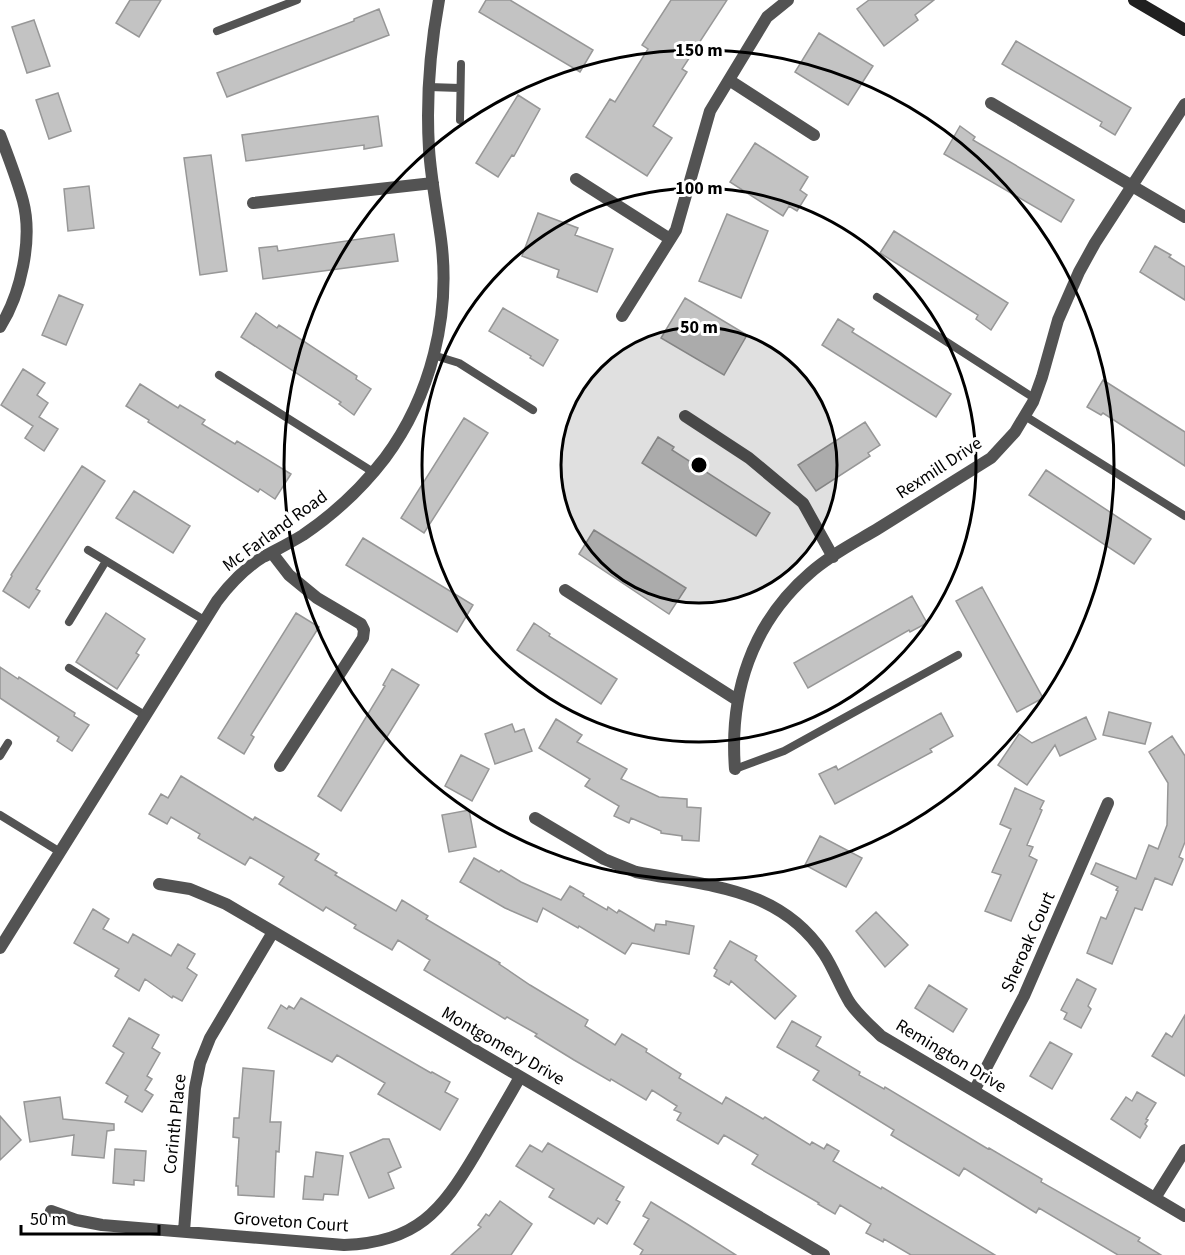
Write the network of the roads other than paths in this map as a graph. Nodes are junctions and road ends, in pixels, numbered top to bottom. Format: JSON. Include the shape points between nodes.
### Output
{"nodes":[{"id":1,"x":297,"y":0,"type":"edge"},
{"id":2,"x":439,"y":0,"type":"edge"},
{"id":3,"x":788,"y":0,"type":"edge"},
{"id":4,"x":1134,"y":0,"type":"edge"},
{"id":5,"x":1185,"y":30,"type":"edge"},
{"id":6,"x":217,"y":31,"type":"dead end"},
{"id":7,"x":461,"y":64,"type":"dead end"},
{"id":8,"x":729,"y":80,"type":"junction"},
{"id":9,"x":429,"y":87,"type":"junction"},
{"id":10,"x":460,"y":88,"type":"junction"},
{"id":11,"x":991,"y":103,"type":"dead end"},
{"id":12,"x":1185,"y":104,"type":"edge"},
{"id":13,"x":460,"y":120,"type":"dead end"},
{"id":14,"x":0,"y":135,"type":"edge"},
{"id":15,"x":814,"y":135,"type":"dead end"},
{"id":16,"x":576,"y":179,"type":"dead end"},
{"id":17,"x":433,"y":183,"type":"junction"},
{"id":18,"x":1132,"y":186,"type":"junction"},
{"id":19,"x":253,"y":203,"type":"dead end"},
{"id":20,"x":1185,"y":217,"type":"edge"},
{"id":21,"x":670,"y":239,"type":"junction"},
{"id":22,"x":877,"y":297,"type":"dead end"},
{"id":23,"x":622,"y":316,"type":"dead end"},
{"id":24,"x":0,"y":327,"type":"edge"},
{"id":25,"x":434,"y":355,"type":"junction"},
{"id":26,"x":219,"y":375,"type":"dead end"},
{"id":27,"x":1034,"y":398,"type":"junction"},
{"id":28,"x":533,"y":410,"type":"dead end"},
{"id":29,"x":685,"y":416,"type":"dead end"},
{"id":30,"x":1025,"y":416,"type":"junction"},
{"id":31,"x":373,"y":472,"type":"junction"},
{"id":32,"x":1185,"y":516,"type":"edge"},
{"id":33,"x":88,"y":550,"type":"dead end"},
{"id":34,"x":272,"y":553,"type":"junction"},
{"id":35,"x":832,"y":557,"type":"junction"},
{"id":36,"x":106,"y":561,"type":"junction"},
{"id":37,"x":565,"y":590,"type":"dead end"},
{"id":38,"x":204,"y":620,"type":"junction"},
{"id":39,"x":69,"y":622,"type":"dead end"},
{"id":40,"x":958,"y":655,"type":"dead end"},
{"id":41,"x":69,"y":668,"type":"dead end"},
{"id":42,"x":737,"y":700,"type":"junction"},
{"id":43,"x":146,"y":716,"type":"junction"},
{"id":44,"x":8,"y":743,"type":"dead end"},
{"id":45,"x":0,"y":756,"type":"edge"},
{"id":46,"x":280,"y":766,"type":"dead end"},
{"id":47,"x":735,"y":769,"type":"joint"},
{"id":48,"x":1108,"y":803,"type":"dead end"},
{"id":49,"x":0,"y":815,"type":"edge"},
{"id":50,"x":535,"y":818,"type":"dead end"},
{"id":51,"x":60,"y":852,"type":"junction"},
{"id":52,"x":159,"y":884,"type":"dead end"},
{"id":53,"x":273,"y":932,"type":"junction"},
{"id":54,"x":0,"y":948,"type":"edge"},
{"id":55,"x":520,"y":1077,"type":"junction"},
{"id":56,"x":974,"y":1091,"type":"junction"},
{"id":57,"x":1185,"y":1150,"type":"edge"},
{"id":58,"x":1155,"y":1198,"type":"junction"},
{"id":59,"x":51,"y":1211,"type":"dead end"},
{"id":60,"x":1185,"y":1215,"type":"edge"},
{"id":61,"x":184,"y":1231,"type":"junction"},
{"id":62,"x":824,"y":1255,"type":"edge"}],
"edges":[{"from":1,"to":6,"type":"lane"},
{"from":2,"to":9,"type":"street","name":"Mc Farland Road"},
{"from":3,"to":8,"type":"street","via":[[767,17]]},
{"from":4,"to":5,"type":"main road"},
{"from":7,"to":10,"type":"lane"},
{"from":8,"to":15,"type":"street"},
{"from":8,"to":21,"type":"street","via":[[710,111]]},
{"from":9,"to":10,"type":"lane"},
{"from":9,"to":17,"type":"street","name":"Mc Farland Road"},
{"from":10,"to":13,"type":"lane"},
{"from":11,"to":18,"type":"street"},
{"from":12,"to":18,"type":"street","name":"Rexmill Drive"},
{"from":14,"to":24,"type":"street","via":[[24,202],[25,232],[20,281]]},
{"from":16,"to":21,"type":"street"},
{"from":17,"to":19,"type":"street"},
{"from":17,"to":25,"type":"street","name":"Mc Farland Road","via":[[444,288]]},
{"from":18,"to":20,"type":"street"},
{"from":18,"to":27,"type":"street","name":"Rexmill Drive","via":[[1072,287]]},
{"from":21,"to":23,"type":"street"},
{"from":22,"to":27,"type":"lane"},
{"from":25,"to":28,"type":"lane","via":[[459,363]]},
{"from":25,"to":31,"type":"street","name":"Mc Farland Road","via":[[413,412]]},
{"from":26,"to":31,"type":"lane"},
{"from":27,"to":30,"type":"street","name":"Rexmill Drive"},
{"from":29,"to":35,"type":"street","via":[[749,458],[803,503]]},
{"from":30,"to":32,"type":"lane"},
{"from":30,"to":35,"type":"street","name":"Rexmill Drive","via":[[991,458]]},
{"from":31,"to":34,"type":"street","name":"Mc Farland Road","via":[[328,517]]},
{"from":33,"to":36,"type":"lane"},
{"from":34,"to":38,"type":"street","name":"Mc Farland Road","via":[[229,586]]},
{"from":34,"to":46,"type":"street","via":[[289,575],[317,598],[361,624],[364,630],[363,638]]},
{"from":35,"to":42,"type":"street","name":"Rexmill Drive","via":[[799,583],[768,622],[748,660]]},
{"from":36,"to":38,"type":"lane"},
{"from":36,"to":39,"type":"lane"},
{"from":37,"to":42,"type":"street"},
{"from":38,"to":43,"type":"street","name":"Mc Farland Road"},
{"from":40,"to":47,"type":"lane","via":[[784,751]]},
{"from":41,"to":43,"type":"lane"},
{"from":42,"to":47,"type":"street","name":"Rexmill Drive"},
{"from":43,"to":51,"type":"street","name":"Mc Farland Road"},
{"from":44,"to":45,"type":"lane"},
{"from":48,"to":56,"type":"street","name":"Sheroak Court","via":[[1024,996]]},
{"from":49,"to":51,"type":"lane"},
{"from":50,"to":56,"type":"street","name":"Remington Drive","via":[[604,859],[636,872],[750,895],[774,906],[796,921],[825,954],[857,1012],[881,1036]]},
{"from":51,"to":54,"type":"street","name":"Mc Farland Road"},
{"from":52,"to":53,"type":"street","name":"Montgomery Drive","via":[[209,896]]},
{"from":53,"to":55,"type":"street","name":"Montgomery Drive"},
{"from":53,"to":61,"type":"street","name":"Corinth Place","via":[[207,1044],[200,1063]]},
{"from":55,"to":61,"type":"street","name":"Groveton Court","via":[[445,1201],[423,1221],[395,1237],[355,1245]]},
{"from":55,"to":62,"type":"street","name":"Montgomery Drive"},
{"from":56,"to":58,"type":"street","name":"Remington Drive"},
{"from":57,"to":58,"type":"street"},
{"from":58,"to":60,"type":"street","name":"Remington Drive"},
{"from":59,"to":61,"type":"street","name":"Groveton Court","via":[[102,1226]]}]}
